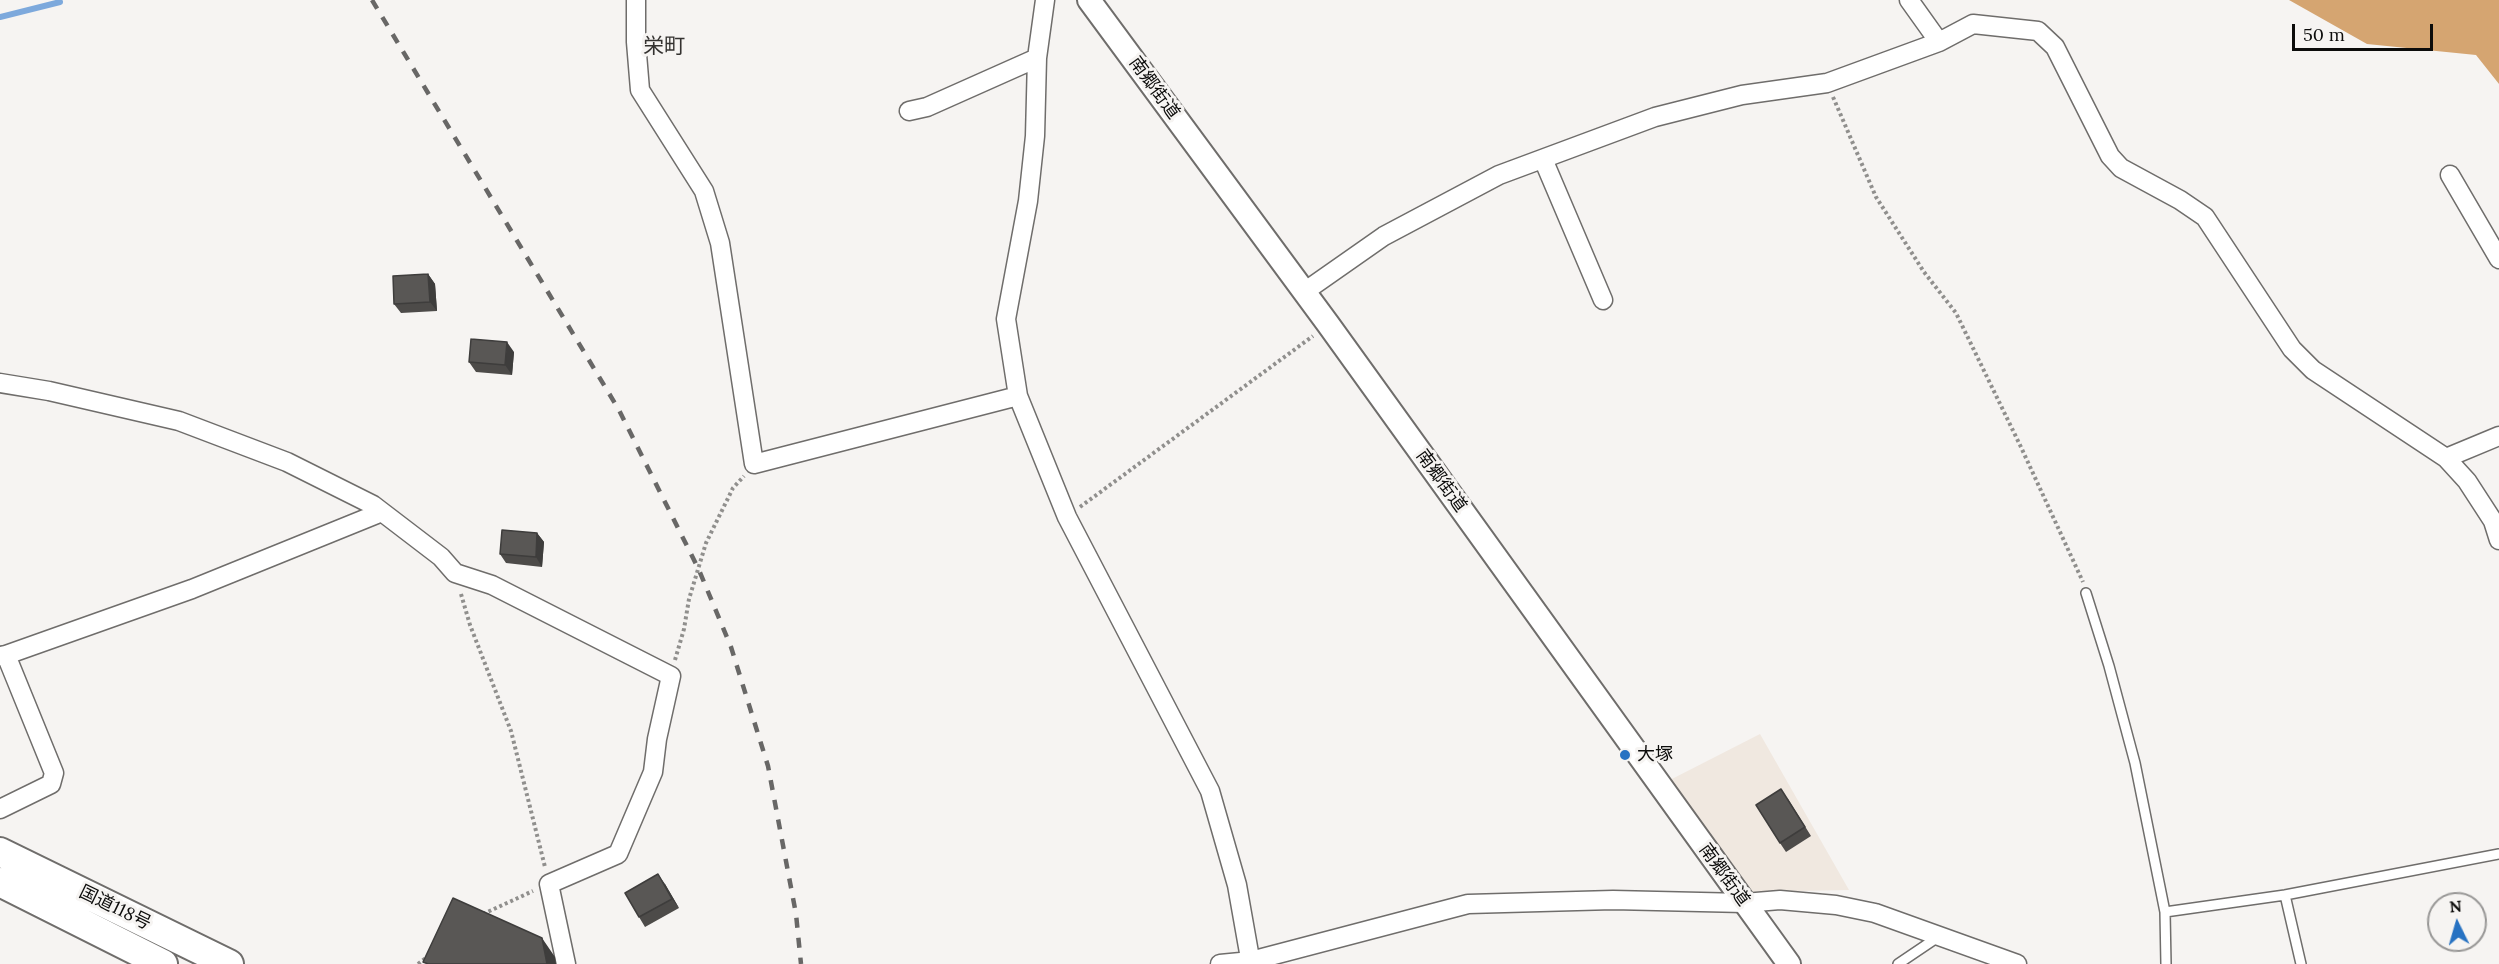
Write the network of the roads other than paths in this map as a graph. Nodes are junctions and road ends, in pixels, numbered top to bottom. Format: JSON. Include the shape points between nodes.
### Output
{"nodes":[{"id":1,"x":636,"y":0,"type":"edge"},
{"id":2,"x":1045,"y":0,"type":"edge"},
{"id":3,"x":1089,"y":0,"type":"edge"},
{"id":4,"x":1909,"y":0,"type":"edge"},
{"id":5,"x":1939,"y":42,"type":"junction"},
{"id":6,"x":1037,"y":58,"type":"junction"},
{"id":7,"x":909,"y":111,"type":"dead end"},
{"id":8,"x":1543,"y":159,"type":"junction"},
{"id":9,"x":2450,"y":175,"type":"dead end"},
{"id":10,"x":2499,"y":259,"type":"edge"},
{"id":11,"x":1304,"y":292,"type":"junction"},
{"id":12,"x":1603,"y":300,"type":"dead end"},
{"id":13,"x":0,"y":383,"type":"edge"},
{"id":14,"x":1018,"y":396,"type":"junction"},
{"id":15,"x":2499,"y":436,"type":"edge"},
{"id":16,"x":2446,"y":458,"type":"junction"},
{"id":17,"x":382,"y":512,"type":"junction"},
{"id":18,"x":2499,"y":540,"type":"edge"},
{"id":19,"x":2086,"y":593,"type":"road end"},
{"id":20,"x":3,"y":656,"type":"edge"},
{"id":21,"x":0,"y":809,"type":"edge"},
{"id":22,"x":0,"y":852,"type":"edge"},
{"id":23,"x":2499,"y":855,"type":"edge"},
{"id":24,"x":0,"y":882,"type":"edge"},
{"id":25,"x":2285,"y":895,"type":"junction"},
{"id":26,"x":1744,"y":903,"type":"junction"},
{"id":27,"x":2165,"y":912,"type":"junction"},
{"id":28,"x":1940,"y":936,"type":"junction"},
{"id":29,"x":1251,"y":962,"type":"edge"},
{"id":30,"x":162,"y":964,"type":"edge"},
{"id":31,"x":230,"y":964,"type":"edge"},
{"id":32,"x":566,"y":964,"type":"edge"},
{"id":33,"x":1220,"y":964,"type":"edge"},
{"id":34,"x":1789,"y":964,"type":"edge"},
{"id":35,"x":1898,"y":964,"type":"edge"},
{"id":36,"x":2017,"y":964,"type":"edge"},
{"id":37,"x":2166,"y":964,"type":"edge"},
{"id":38,"x":2301,"y":964,"type":"edge"}],
"edges":[{"from":1,"to":14,"type":"street","via":[[640,90],[704,191],[720,243],[754,464]]},
{"from":2,"to":6,"type":"street"},
{"from":3,"to":11,"type":"street","name":"南郷街道"},
{"from":4,"to":5,"type":"street"},
{"from":5,"to":8,"type":"street","via":[[1827,83],[1742,95],[1655,117]]},
{"from":5,"to":16,"type":"street","via":[[1973,24],[2038,31],[2047,38],[2110,156],[2121,168],[2205,218],[2292,349],[2313,370]]},
{"from":6,"to":7,"type":"street","via":[[927,107]]},
{"from":6,"to":14,"type":"street","via":[[1028,201],[1006,319]]},
{"from":8,"to":11,"type":"street","via":[[1499,175],[1384,236]]},
{"from":8,"to":12,"type":"street"},
{"from":9,"to":10,"type":"street"},
{"from":11,"to":26,"type":"street","name":"南郷街道"},
{"from":13,"to":17,"type":"street","via":[[179,422],[287,462]]},
{"from":14,"to":29,"type":"street","via":[[1067,517],[1210,791],[1237,885]]},
{"from":15,"to":16,"type":"street"},
{"from":16,"to":18,"type":"street","via":[[2467,481],[2493,522]]},
{"from":17,"to":20,"type":"street","via":[[192,589]]},
{"from":17,"to":32,"type":"street","via":[[441,556],[455,573],[492,585],[671,676],[653,772],[618,854],[549,884]]},
{"from":19,"to":27,"type":"lane","via":[[2135,763]]},
{"from":20,"to":21,"type":"street","via":[[54,773],[51,784]]},
{"from":22,"to":31,"type":"highway","name":"国道118号"},
{"from":23,"to":25,"type":"lane"},
{"from":24,"to":30,"type":"highway","name":"国道118号"},
{"from":25,"to":27,"type":"lane"},
{"from":25,"to":38,"type":"lane"},
{"from":26,"to":28,"type":"street","via":[[1780,900],[1836,905],[1875,913]]},
{"from":26,"to":29,"type":"street","via":[[1613,900],[1468,904]]},
{"from":26,"to":34,"type":"street","name":"南郷街道"},
{"from":27,"to":37,"type":"lane"},
{"from":28,"to":35,"type":"lane"},
{"from":28,"to":36,"type":"street"},
{"from":29,"to":33,"type":"street"}]}
